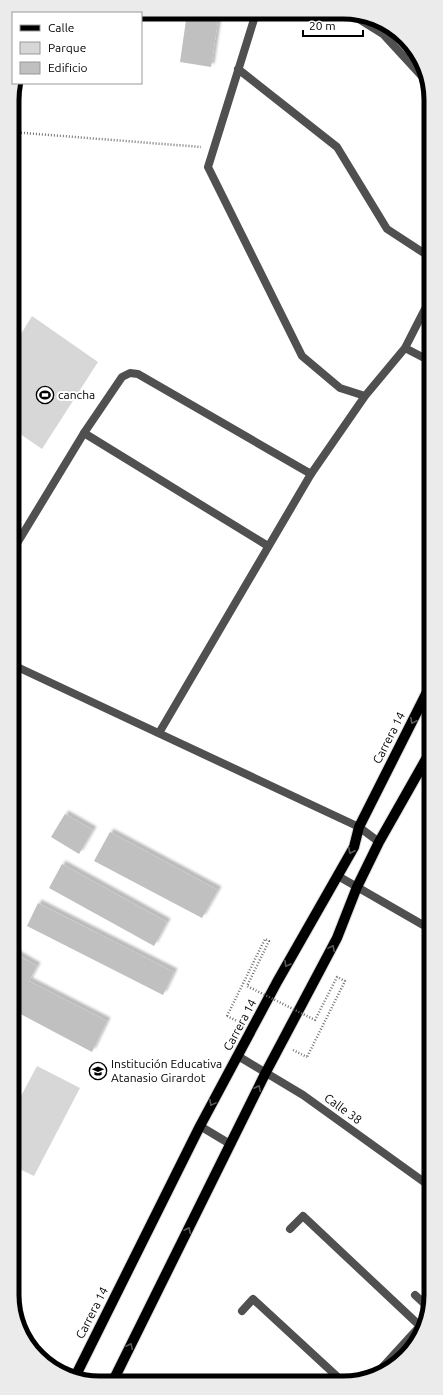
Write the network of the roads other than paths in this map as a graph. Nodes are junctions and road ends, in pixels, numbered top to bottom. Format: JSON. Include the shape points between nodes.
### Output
{"nodes":[{"id":1,"x":254,"y":19,"type":"edge"},
{"id":2,"x":364,"y":22,"type":"edge"},
{"id":3,"x":238,"y":69,"type":"junction"},
{"id":4,"x":420,"y":74,"type":"edge"},
{"id":5,"x":424,"y":253,"type":"edge"},
{"id":6,"x":424,"y":311,"type":"edge"},
{"id":7,"x":405,"y":348,"type":"junction"},
{"id":8,"x":424,"y":358,"type":"edge"},
{"id":9,"x":365,"y":396,"type":"junction"},
{"id":10,"x":84,"y":433,"type":"junction"},
{"id":11,"x":311,"y":474,"type":"junction"},
{"id":12,"x":19,"y":540,"type":"edge"},
{"id":13,"x":268,"y":546,"type":"junction"},
{"id":14,"x":19,"y":668,"type":"edge"},
{"id":15,"x":424,"y":698,"type":"edge"},
{"id":16,"x":159,"y":733,"type":"junction"},
{"id":17,"x":424,"y":770,"type":"edge"},
{"id":18,"x":359,"y":827,"type":"junction"},
{"id":19,"x":379,"y":842,"type":"junction"},
{"id":20,"x":338,"y":876,"type":"junction"},
{"id":21,"x":357,"y":887,"type":"junction"},
{"id":22,"x":424,"y":926,"type":"edge"},
{"id":23,"x":238,"y":1056,"type":"junction"},
{"id":24,"x":266,"y":1072,"type":"junction"},
{"id":25,"x":200,"y":1126,"type":"junction"},
{"id":26,"x":230,"y":1144,"type":"junction"},
{"id":27,"x":424,"y":1183,"type":"edge"},
{"id":28,"x":290,"y":1229,"type":"dead end"},
{"id":29,"x":415,"y":1295,"type":"dead end"},
{"id":30,"x":423,"y":1303,"type":"edge"},
{"id":31,"x":242,"y":1311,"type":"dead end"},
{"id":32,"x":419,"y":1325,"type":"edge"},
{"id":33,"x":416,"y":1331,"type":"edge"},
{"id":34,"x":383,"y":1365,"type":"edge"},
{"id":35,"x":77,"y":1373,"type":"edge"},
{"id":36,"x":115,"y":1376,"type":"edge"},
{"id":37,"x":337,"y":1376,"type":"edge"}],
"edges":[{"from":1,"to":3,"type":"street"},
{"from":2,"to":4,"type":"street","via":[[383,34]]},
{"from":3,"to":5,"type":"street","via":[[337,147],[387,229]]},
{"from":3,"to":9,"type":"street","via":[[208,167],[302,356],[340,388]]},
{"from":6,"to":7,"type":"street"},
{"from":7,"to":8,"type":"street"},
{"from":7,"to":9,"type":"street"},
{"from":9,"to":11,"type":"street"},
{"from":10,"to":11,"type":"street","via":[[122,377],[130,373],[138,374]]},
{"from":10,"to":12,"type":"street"},
{"from":10,"to":13,"type":"street"},
{"from":11,"to":13,"type":"street"},
{"from":13,"to":16,"type":"street"},
{"from":14,"to":16,"type":"street"},
{"from":15,"to":18,"type":"main road","name":"Carrera 14","one_way":true},
{"from":16,"to":18,"type":"street"},
{"from":17,"to":19,"type":"main road"},
{"from":18,"to":19,"type":"street"},
{"from":18,"to":20,"type":"main road","name":"Carrera 14","one_way":true,"via":[[354,847]]},
{"from":19,"to":21,"type":"main road"},
{"from":20,"to":21,"type":"street"},
{"from":20,"to":23,"type":"main road","name":"Carrera 14","one_way":true},
{"from":21,"to":22,"type":"street"},
{"from":24,"to":21,"type":"main road","one_way":true,"via":[[337,938]]},
{"from":23,"to":24,"type":"street","name":"Calle 38"},
{"from":23,"to":25,"type":"main road","name":"Carrera 14","one_way":true},
{"from":26,"to":24,"type":"main road","one_way":true},
{"from":24,"to":27,"type":"street","name":"Calle 38","via":[[303,1095]]},
{"from":25,"to":26,"type":"street"},
{"from":25,"to":35,"type":"main road","name":"Carrera 14"},
{"from":36,"to":26,"type":"main road","one_way":true},
{"from":28,"to":32,"type":"street","via":[[302,1216]]},
{"from":29,"to":30,"type":"street"},
{"from":31,"to":37,"type":"street","via":[[252,1299]]},
{"from":33,"to":34,"type":"street"}]}
